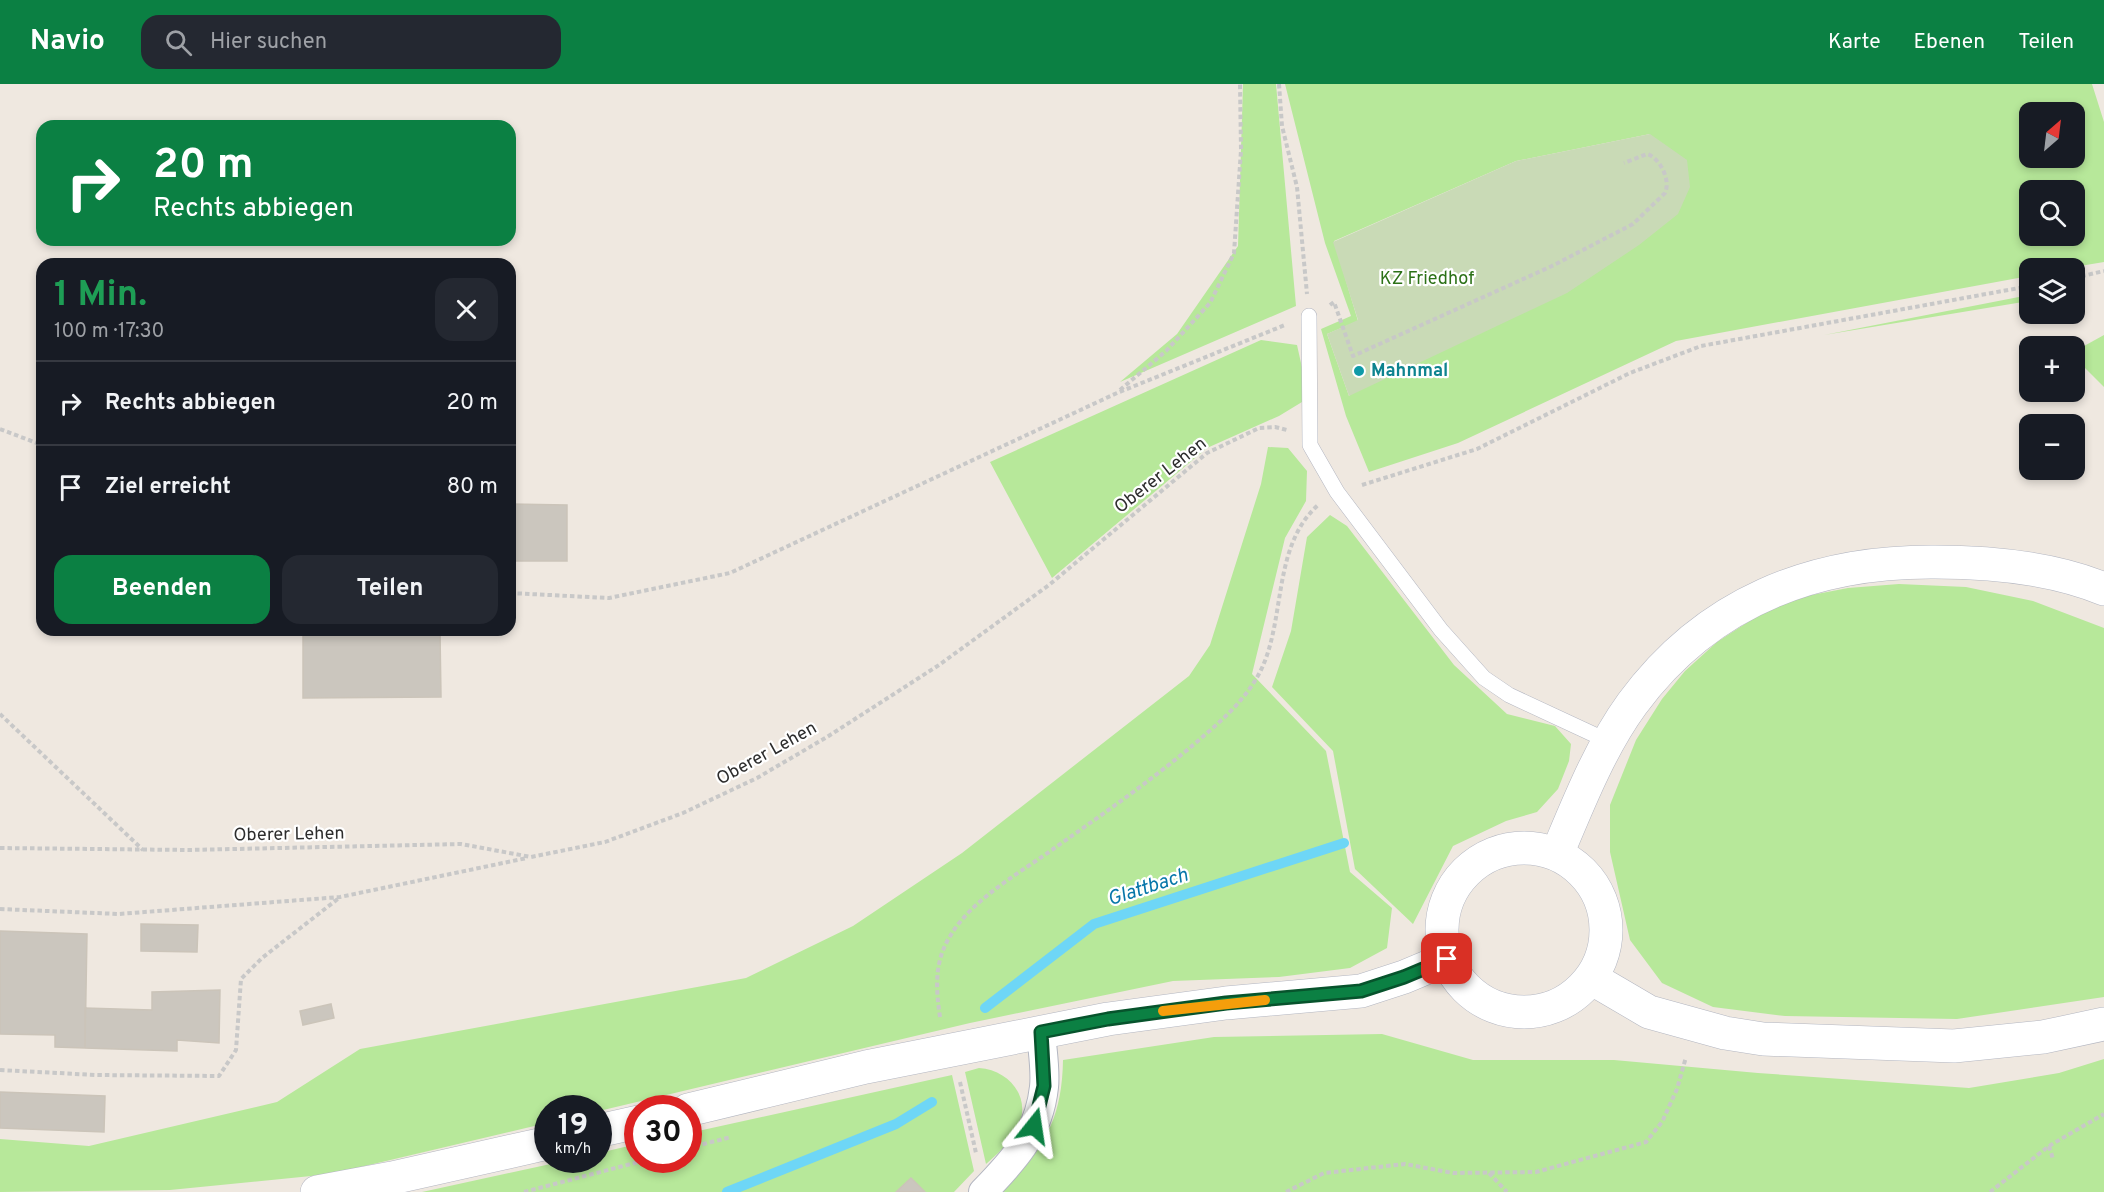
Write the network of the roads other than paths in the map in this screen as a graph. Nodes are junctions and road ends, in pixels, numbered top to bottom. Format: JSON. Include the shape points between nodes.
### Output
{"nodes":[{"id":1,"x":1309,"y":316,"type":"road end"},
{"id":2,"x":2104,"y":589,"type":"edge"},
{"id":3,"x":1610,"y":742,"type":"junction"},
{"id":4,"x":1557,"y":854,"type":"junction"},
{"id":5,"x":1447,"y":959,"type":"junction"},
{"id":6,"x":1591,"y":978,"type":"junction"},
{"id":7,"x":2104,"y":1024,"type":"edge"},
{"id":8,"x":1041,"y":1032,"type":"junction"},
{"id":9,"x":702,"y":1107,"type":"edge"},
{"id":10,"x":534,"y":1146,"type":"edge"},
{"id":11,"x":985,"y":1190,"type":"edge"},
{"id":12,"x":317,"y":1192,"type":"edge"}],
"edges":[{"from":1,"to":3,"type":"lane","via":[[1310,445],[1344,502],[1441,630],[1484,678],[1509,696]]},
{"from":2,"to":3,"type":"main road","via":[[2048,574],[1961,562],[1893,562],[1817,575],[1762,595],[1696,635],[1652,679]]},
{"from":3,"to":4,"type":"main road"},
{"from":4,"to":5,"type":"main road","via":[[1523,847],[1500,850],[1479,860],[1460,877],[1446,901],[1442,919]]},
{"from":4,"to":6,"type":"main road","via":[[1589,879],[1605,912],[1605,945]]},
{"from":5,"to":6,"type":"main road","via":[[1474,996],[1514,1012],[1557,1005],[1576,994]]},
{"from":5,"to":8,"type":"main road","via":[[1361,991],[1226,1003]]},
{"from":6,"to":7,"type":"main road","via":[[1649,1012],[1763,1039],[1954,1046],[2043,1037]]},
{"from":8,"to":9,"type":"main road","via":[[866,1067]]},
{"from":8,"to":11,"type":"street","via":[[1044,1086],[1034,1126],[1024,1147]]},
{"from":10,"to":12,"type":"main road"}]}
